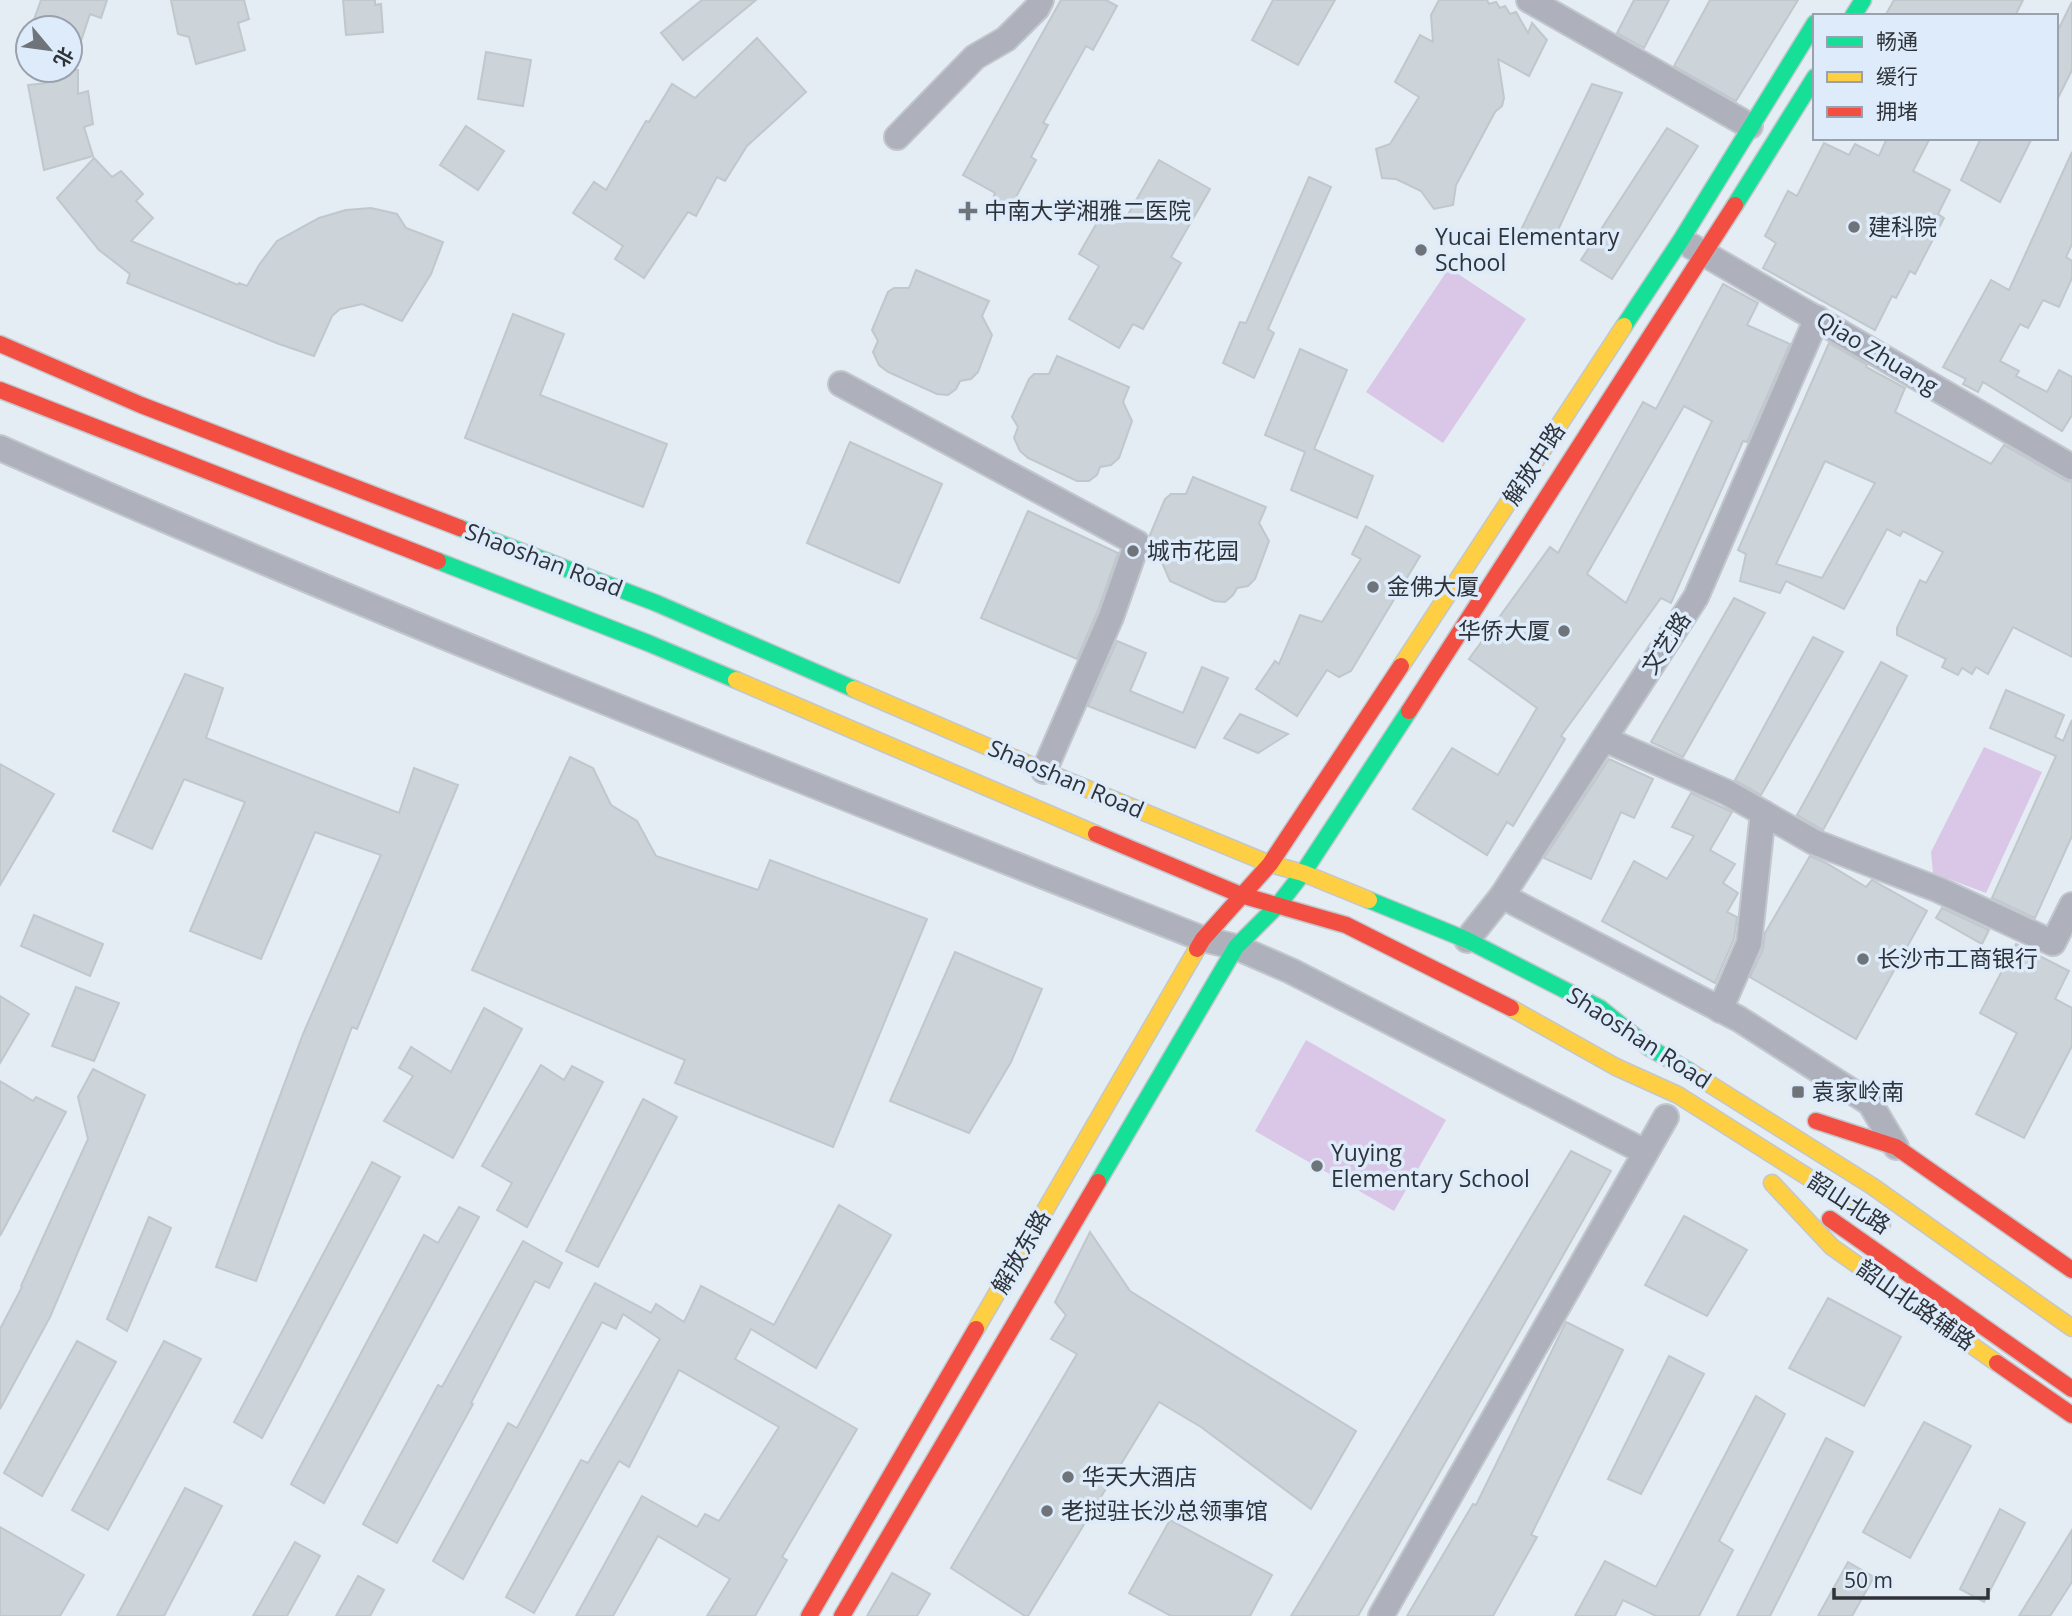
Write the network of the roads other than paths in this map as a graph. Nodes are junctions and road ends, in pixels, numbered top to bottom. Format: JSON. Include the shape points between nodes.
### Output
{"nodes":[{"id":1,"x":1041,"y":0,"type":"edge"},
{"id":2,"x":1529,"y":0,"type":"edge"},
{"id":3,"x":1813,"y":26,"type":"edge"},
{"id":4,"x":1813,"y":81,"type":"edge"},
{"id":5,"x":1750,"y":126,"type":"junction"},
{"id":6,"x":897,"y":137,"type":"dead end"},
{"id":7,"x":1681,"y":240,"type":"junction"},
{"id":8,"x":1705,"y":254,"type":"junction"},
{"id":9,"x":1817,"y":318,"type":"junction"},
{"id":10,"x":0,"y":344,"type":"edge"},
{"id":11,"x":841,"y":384,"type":"dead end"},
{"id":12,"x":0,"y":390,"type":"edge"},
{"id":13,"x":0,"y":449,"type":"edge"},
{"id":14,"x":2072,"y":467,"type":"edge"},
{"id":15,"x":1604,"y":739,"type":"junction"},
{"id":16,"x":1044,"y":771,"type":"junction"},
{"id":17,"x":1763,"y":813,"type":"junction"},
{"id":18,"x":1270,"y":864,"type":"junction"},
{"id":19,"x":1303,"y":873,"type":"junction"},
{"id":20,"x":1241,"y":895,"type":"junction"},
{"id":21,"x":1502,"y":896,"type":"junction"},
{"id":22,"x":1278,"y":905,"type":"junction"},
{"id":23,"x":2072,"y":905,"type":"edge"},
{"id":24,"x":1203,"y":939,"type":"junction"},
{"id":25,"x":1467,"y":940,"type":"junction"},
{"id":26,"x":1236,"y":947,"type":"junction"},
{"id":27,"x":2063,"y":949,"type":"edge"},
{"id":28,"x":1600,"y":1008,"type":"junction"},
{"id":29,"x":1720,"y":1010,"type":"junction"},
{"id":30,"x":1638,"y":1020,"type":"dead end"},
{"id":31,"x":1616,"y":1067,"type":"junction"},
{"id":32,"x":1662,"y":1113,"type":"joint"},
{"id":33,"x":1896,"y":1147,"type":"junction"},
{"id":34,"x":1646,"y":1152,"type":"junction"},
{"id":35,"x":1873,"y":1157,"type":"dead end"},
{"id":36,"x":1892,"y":1231,"type":"dead end"},
{"id":37,"x":2072,"y":1270,"type":"edge"},
{"id":38,"x":2072,"y":1328,"type":"edge"},
{"id":39,"x":2072,"y":1389,"type":"edge"},
{"id":40,"x":2072,"y":1415,"type":"edge"},
{"id":41,"x":809,"y":1616,"type":"edge"},
{"id":42,"x":842,"y":1616,"type":"edge"},
{"id":43,"x":1381,"y":1616,"type":"edge"}],
"edges":[{"from":1,"to":6,"type":"street","via":[[1006,39],[975,57]]},
{"from":2,"to":5,"type":"street"},
{"from":3,"to":5,"type":"main road","name":"解放中路"},
{"from":4,"to":8,"type":"main road","name":"解放中路"},
{"from":5,"to":7,"type":"main road","name":"解放中路"},
{"from":7,"to":8,"type":"street","name":"Qiao Zhuang"},
{"from":7,"to":18,"type":"main road","name":"解放中路"},
{"from":8,"to":9,"type":"street","name":"Qiao Zhuang"},
{"from":8,"to":19,"type":"main road","name":"解放中路"},
{"from":9,"to":14,"type":"street","name":"Qiao Zhuang"},
{"from":9,"to":15,"type":"street","name":"文艺路","via":[[1696,597]]},
{"from":10,"to":16,"type":"main road","name":"Shaoshan Road","via":[[141,405],[656,603]]},
{"from":11,"to":16,"type":"street","via":[[1137,543],[1111,617]]},
{"from":12,"to":20,"type":"main road","name":"Shaoshan Road","via":[[648,643]]},
{"from":13,"to":24,"type":"street","via":[[574,689]]},
{"from":15,"to":17,"type":"street"},
{"from":15,"to":21,"type":"street","name":"文艺路"},
{"from":16,"to":18,"type":"main road","name":"Shaoshan Road"},
{"from":17,"to":27,"type":"street","via":[[1814,842],[1939,890]]},
{"from":17,"to":29,"type":"street","via":[[1749,943]]},
{"from":18,"to":19,"type":"main road","name":"Shaoshan Road"},
{"from":18,"to":20,"type":"main road","name":"解放中路"},
{"from":19,"to":22,"type":"main road","name":"解放中路"},
{"from":19,"to":25,"type":"main road","name":"Shaoshan Road"},
{"from":20,"to":22,"type":"main road","name":"Shaoshan Road"},
{"from":20,"to":24,"type":"main road","name":"解放东路"},
{"from":21,"to":25,"type":"street","name":"文艺路"},
{"from":21,"to":29,"type":"street"},
{"from":22,"to":26,"type":"main road","name":"解放东路"},
{"from":22,"to":31,"type":"main road","name":"Shaoshan Road","via":[[1346,925],[1520,1012]]},
{"from":23,"to":27,"type":"street"},
{"from":24,"to":26,"type":"street"},
{"from":24,"to":41,"type":"main road","name":"解放东路"},
{"from":25,"to":28,"type":"main road","name":"Shaoshan Road"},
{"from":26,"to":34,"type":"street"},
{"from":26,"to":42,"type":"main road","name":"解放东路"},
{"from":28,"to":30,"type":"main road"},
{"from":28,"to":38,"type":"main road","name":"Shaoshan Road","via":[[1648,1047],[1872,1186]]},
{"from":29,"to":33,"type":"street","via":[[1870,1103]]},
{"from":31,"to":32,"type":"main road"},
{"from":31,"to":36,"type":"main road","name":"韶山北路","via":[[1678,1095]]},
{"from":32,"to":34,"type":"street"},
{"from":33,"to":35,"type":"main road","via":[[1810,1118]]},
{"from":33,"to":37,"type":"main road"},
{"from":34,"to":43,"type":"street"},
{"from":39,"to":40,"type":"main road","name":"韶山北路辅路","via":[[1845,1228],[1766,1180],[1832,1247]]}]}
